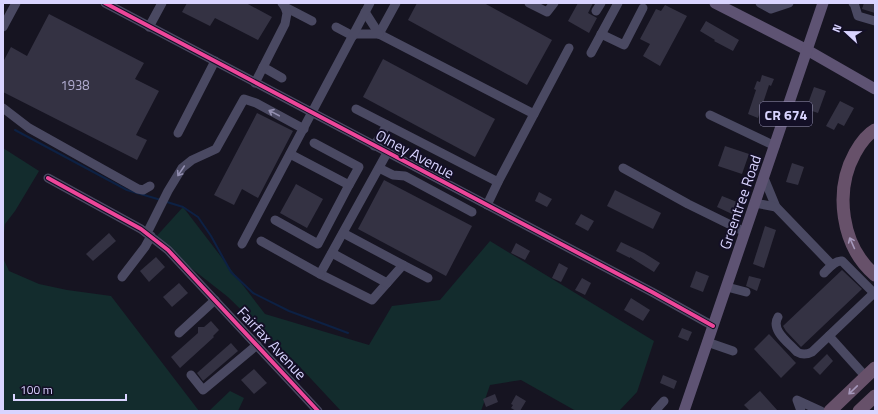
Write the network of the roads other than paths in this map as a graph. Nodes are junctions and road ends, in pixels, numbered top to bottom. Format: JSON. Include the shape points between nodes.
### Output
{"nodes":[{"id":1,"x":16,"y":3,"type":"edge"},
{"id":2,"x":105,"y":3,"type":"edge"},
{"id":3,"x":162,"y":3,"type":"edge"},
{"id":4,"x":370,"y":3,"type":"edge"},
{"id":5,"x":396,"y":3,"type":"edge"},
{"id":6,"x":529,"y":3,"type":"edge"},
{"id":7,"x":554,"y":3,"type":"edge"},
{"id":8,"x":618,"y":3,"type":"edge"},
{"id":9,"x":715,"y":3,"type":"edge"},
{"id":10,"x":760,"y":3,"type":"edge"},
{"id":11,"x":789,"y":3,"type":"edge"},
{"id":12,"x":823,"y":3,"type":"edge"},
{"id":13,"x":853,"y":3,"type":"edge"},
{"id":14,"x":284,"y":5,"type":"edge"},
{"id":15,"x":643,"y":8,"type":"dead end"},
{"id":16,"x":365,"y":12,"type":"junction"},
{"id":17,"x":312,"y":21,"type":"dead end"},
{"id":18,"x":875,"y":21,"type":"edge"},
{"id":19,"x":149,"y":26,"type":"junction"},
{"id":20,"x":3,"y":27,"type":"edge"},
{"id":21,"x":336,"y":27,"type":"dead end"},
{"id":22,"x":380,"y":34,"type":"junction"},
{"id":23,"x":601,"y":34,"type":"junction"},
{"id":24,"x":353,"y":35,"type":"junction"},
{"id":25,"x":569,"y":48,"type":"dead end"},
{"id":26,"x":807,"y":50,"type":"junction"},
{"id":27,"x":591,"y":53,"type":"dead end"},
{"id":28,"x":215,"y":61,"type":"junction"},
{"id":29,"x":263,"y":67,"type":"junction"},
{"id":30,"x":282,"y":78,"type":"dead end"},
{"id":31,"x":255,"y":83,"type":"junction"},
{"id":32,"x":875,"y":89,"type":"edge"},
{"id":33,"x":3,"y":108,"type":"edge"},
{"id":34,"x":356,"y":109,"type":"dead end"},
{"id":35,"x":312,"y":113,"type":"junction"},
{"id":36,"x":534,"y":114,"type":"junction"},
{"id":37,"x":710,"y":115,"type":"dead end"},
{"id":38,"x":387,"y":125,"type":"junction"},
{"id":39,"x":304,"y":129,"type":"junction"},
{"id":40,"x":875,"y":130,"type":"edge"},
{"id":41,"x":178,"y":133,"type":"dead end"},
{"id":42,"x":314,"y":143,"type":"dead end"},
{"id":43,"x":374,"y":146,"type":"junction"},
{"id":44,"x":775,"y":146,"type":"junction"},
{"id":45,"x":387,"y":153,"type":"junction"},
{"id":46,"x":290,"y":154,"type":"junction"},
{"id":47,"x":379,"y":168,"type":"junction"},
{"id":48,"x":623,"y":168,"type":"dead end"},
{"id":49,"x":48,"y":178,"type":"dead end"},
{"id":50,"x":764,"y":178,"type":"junction"},
{"id":51,"x":498,"y":182,"type":"junction"},
{"id":52,"x":349,"y":185,"type":"junction"},
{"id":53,"x":150,"y":186,"type":"dead end"},
{"id":54,"x":755,"y":203,"type":"junction"},
{"id":55,"x":487,"y":205,"type":"junction"},
{"id":56,"x":776,"y":207,"type":"junction"},
{"id":57,"x":472,"y":212,"type":"dead end"},
{"id":58,"x":275,"y":220,"type":"dead end"},
{"id":59,"x":746,"y":232,"type":"junction"},
{"id":60,"x":343,"y":233,"type":"junction"},
{"id":61,"x":149,"y":235,"type":"junction"},
{"id":62,"x":261,"y":241,"type":"dead end"},
{"id":63,"x":242,"y":244,"type":"dead end"},
{"id":64,"x":332,"y":253,"type":"junction"},
{"id":65,"x":403,"y":265,"type":"junction"},
{"id":66,"x":832,"y":265,"type":"junction"},
{"id":67,"x":824,"y":273,"type":"dead end"},
{"id":68,"x":320,"y":274,"type":"junction"},
{"id":69,"x":875,"y":275,"type":"edge"},
{"id":70,"x":122,"y":277,"type":"dead end"},
{"id":71,"x":428,"y":278,"type":"dead end"},
{"id":72,"x":387,"y":283,"type":"junction"},
{"id":73,"x":726,"y":287,"type":"junction"},
{"id":74,"x":746,"y":292,"type":"dead end"},
{"id":75,"x":874,"y":294,"type":"edge"},
{"id":76,"x":215,"y":300,"type":"junction"},
{"id":77,"x":778,"y":318,"type":"dead end"},
{"id":78,"x":713,"y":326,"type":"junction"},
{"id":79,"x":179,"y":333,"type":"dead end"},
{"id":80,"x":829,"y":336,"type":"junction"},
{"id":81,"x":708,"y":342,"type":"junction"},
{"id":82,"x":257,"y":345,"type":"junction"},
{"id":83,"x":733,"y":351,"type":"dead end"},
{"id":84,"x":870,"y":373,"type":"edge"},
{"id":85,"x":191,"y":375,"type":"dead end"},
{"id":86,"x":875,"y":396,"type":"edge"},
{"id":87,"x":664,"y":402,"type":"dead end"},
{"id":88,"x":318,"y":411,"type":"edge"},
{"id":89,"x":655,"y":411,"type":"edge"},
{"id":90,"x":684,"y":411,"type":"edge"},
{"id":91,"x":802,"y":411,"type":"edge"},
{"id":92,"x":821,"y":411,"type":"edge"},
{"id":93,"x":830,"y":411,"type":"edge"},
{"id":94,"x":859,"y":411,"type":"edge"}],
"edges":[{"from":1,"to":20,"type":"street"},
{"from":2,"to":19,"type":"street","name":"Olney Avenue"},
{"from":3,"to":19,"type":"street"},
{"from":4,"to":16,"type":"street"},
{"from":5,"to":22,"type":"street"},
{"from":6,"to":7,"type":"street","via":[[547,12]]},
{"from":8,"to":23,"type":"street"},
{"from":9,"to":26,"type":"main road"},
{"from":10,"to":11,"type":"street","via":[[771,9]]},
{"from":12,"to":26,"type":"main road","name":"Greentree Road","number":"CR 674"},
{"from":13,"to":18,"type":"street","via":[[858,16]]},
{"from":14,"to":17,"type":"street"},
{"from":14,"to":29,"type":"street","via":[[287,19]]},
{"from":15,"to":23,"type":"street","via":[[624,45]]},
{"from":16,"to":22,"type":"street"},
{"from":16,"to":24,"type":"street"},
{"from":19,"to":28,"type":"street","name":"Olney Avenue"},
{"from":21,"to":24,"type":"street"},
{"from":22,"to":24,"type":"street"},
{"from":22,"to":36,"type":"street"},
{"from":23,"to":27,"type":"street"},
{"from":24,"to":35,"type":"street"},
{"from":25,"to":36,"type":"street"},
{"from":26,"to":32,"type":"main road"},
{"from":26,"to":44,"type":"main road","name":"Greentree Road","number":"CR 674"},
{"from":28,"to":31,"type":"street","name":"Olney Avenue"},
{"from":28,"to":41,"type":"street"},
{"from":29,"to":30,"type":"street"},
{"from":29,"to":31,"type":"street"},
{"from":31,"to":35,"type":"street","name":"Olney Avenue"},
{"from":33,"to":53,"type":"street","via":[[29,128],[138,189],[143,190]]},
{"from":34,"to":38,"type":"street"},
{"from":35,"to":39,"type":"street"},
{"from":35,"to":43,"type":"street","name":"Olney Avenue"},
{"from":36,"to":51,"type":"street"},
{"from":37,"to":44,"type":"street"},
{"from":38,"to":43,"type":"street"},
{"from":38,"to":51,"type":"street"},
{"from":39,"to":46,"type":"street"},
{"from":39,"to":61,"type":"street","one_way":true,"via":[[244,99],[213,151],[192,160],[182,168],[168,191]]},
{"from":69,"to":40,"type":"highway","one_way":true,"via":[[856,251],[849,235],[844,216],[843,193],[850,161],[865,137]]},
{"from":42,"to":52,"type":"street","via":[[359,167]]},
{"from":43,"to":45,"type":"street","name":"Olney Avenue"},
{"from":44,"to":50,"type":"main road","name":"Greentree Road","number":"CR 674"},
{"from":45,"to":47,"type":"street"},
{"from":45,"to":55,"type":"street","name":"Olney Avenue"},
{"from":46,"to":52,"type":"street"},
{"from":46,"to":63,"type":"street"},
{"from":47,"to":57,"type":"street","via":[[393,175],[405,176]]},
{"from":47,"to":60,"type":"street"},
{"from":48,"to":59,"type":"street"},
{"from":49,"to":61,"type":"street","name":"Fairfax Avenue"},
{"from":50,"to":54,"type":"main road","name":"Greentree Road","number":"CR 674"},
{"from":50,"to":56,"type":"street"},
{"from":51,"to":55,"type":"street"},
{"from":52,"to":58,"type":"street","via":[[318,244]]},
{"from":54,"to":56,"type":"street"},
{"from":54,"to":59,"type":"main road","name":"Greentree Road","number":"CR 674"},
{"from":55,"to":78,"type":"street","name":"Olney Avenue"},
{"from":56,"to":66,"type":"street"},
{"from":59,"to":73,"type":"main road","name":"Greentree Road","number":"CR 674"},
{"from":60,"to":64,"type":"street"},
{"from":60,"to":65,"type":"street"},
{"from":61,"to":70,"type":"street","via":[[145,247]]},
{"from":61,"to":76,"type":"street","name":"Fairfax Avenue","via":[[168,250]]},
{"from":62,"to":68,"type":"street"},
{"from":64,"to":68,"type":"street"},
{"from":64,"to":72,"type":"street"},
{"from":65,"to":71,"type":"street"},
{"from":65,"to":72,"type":"street"},
{"from":66,"to":67,"type":"street"},
{"from":66,"to":75,"type":"street","via":[[839,260],[845,263]]},
{"from":68,"to":72,"type":"street","via":[[372,300]]},
{"from":73,"to":74,"type":"street"},
{"from":73,"to":78,"type":"main road","name":"Greentree Road","number":"CR 674"},
{"from":75,"to":80,"type":"street"},
{"from":76,"to":79,"type":"street"},
{"from":76,"to":82,"type":"street","name":"Fairfax Avenue"},
{"from":77,"to":80,"type":"street","via":[[775,323],[776,329],[800,354],[812,352]]},
{"from":78,"to":81,"type":"main road","name":"Greentree Road","number":"CR 674"},
{"from":80,"to":84,"type":"street"},
{"from":81,"to":83,"type":"street"},
{"from":81,"to":90,"type":"main road","name":"Greentree Road","number":"CR 674"},
{"from":82,"to":85,"type":"street","via":[[203,390]]},
{"from":82,"to":88,"type":"street","name":"Fairfax Avenue"},
{"from":84,"to":93,"type":"highway","one_way":true},
{"from":86,"to":94,"type":"highway"},
{"from":87,"to":89,"type":"street"},
{"from":91,"to":92,"type":"street","via":[[797,400]]}]}
